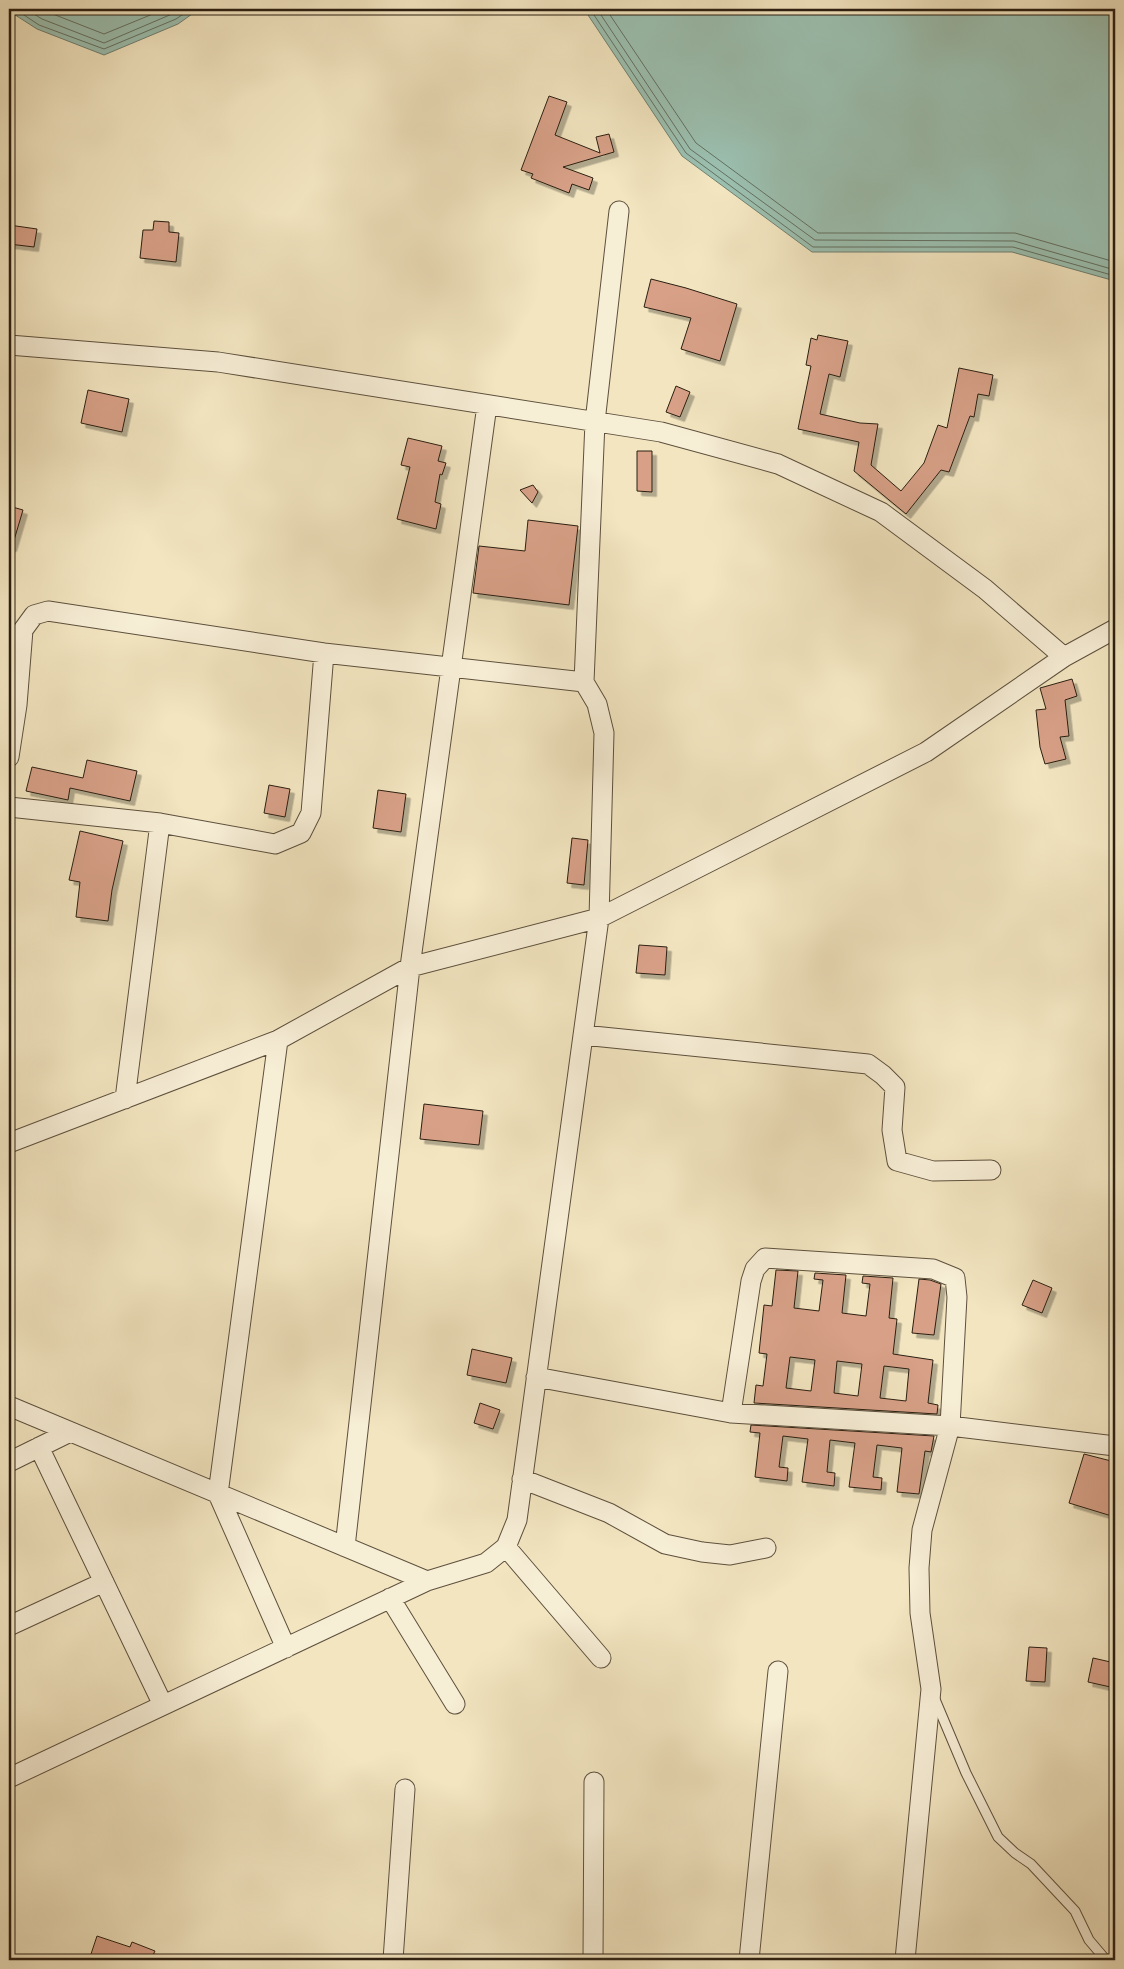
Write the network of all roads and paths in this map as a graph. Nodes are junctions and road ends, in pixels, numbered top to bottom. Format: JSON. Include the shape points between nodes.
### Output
{"nodes":[{"id":1,"x":619,"y":211,"type":"dead end"},
{"id":2,"x":9,"y":345,"type":"edge"},
{"id":3,"x":487,"y":405,"type":"junction"},
{"id":4,"x":595,"y":422,"type":"junction"},
{"id":5,"x":1115,"y":629,"type":"edge"},
{"id":6,"x":324,"y":653,"type":"junction"},
{"id":7,"x":1064,"y":656,"type":"junction"},
{"id":8,"x":451,"y":667,"type":"junction"},
{"id":9,"x":584,"y":682,"type":"junction"},
{"id":10,"x":13,"y":704,"type":"edge"},
{"id":11,"x":9,"y":757,"type":"edge"},
{"id":12,"x":9,"y":807,"type":"edge"},
{"id":13,"x":160,"y":823,"type":"junction"},
{"id":14,"x":599,"y":918,"type":"junction"},
{"id":15,"x":410,"y":967,"type":"junction"},
{"id":16,"x":583,"y":1035,"type":"junction"},
{"id":17,"x":278,"y":1040,"type":"junction"},
{"id":18,"x":125,"y":1099,"type":"junction"},
{"id":19,"x":9,"y":1143,"type":"edge"},
{"id":20,"x":990,"y":1170,"type":"dead end"},
{"id":21,"x":536,"y":1377,"type":"junction"},
{"id":22,"x":9,"y":1406,"type":"edge"},
{"id":23,"x":731,"y":1413,"type":"junction"},
{"id":24,"x":950,"y":1426,"type":"junction"},
{"id":25,"x":70,"y":1432,"type":"junction"},
{"id":26,"x":1115,"y":1446,"type":"edge"},
{"id":27,"x":39,"y":1447,"type":"junction"},
{"id":28,"x":9,"y":1462,"type":"edge"},
{"id":29,"x":522,"y":1479,"type":"junction"},
{"id":30,"x":218,"y":1494,"type":"junction"},
{"id":31,"x":345,"y":1547,"type":"junction"},
{"id":32,"x":506,"y":1547,"type":"junction"},
{"id":33,"x":766,"y":1548,"type":"dead end"},
{"id":34,"x":427,"y":1581,"type":"junction"},
{"id":35,"x":104,"y":1582,"type":"junction"},
{"id":36,"x":390,"y":1598,"type":"junction"},
{"id":37,"x":9,"y":1626,"type":"edge"},
{"id":38,"x":286,"y":1648,"type":"junction"},
{"id":39,"x":601,"y":1658,"type":"dead end"},
{"id":40,"x":778,"y":1671,"type":"dead end"},
{"id":41,"x":931,"y":1689,"type":"junction"},
{"id":42,"x":455,"y":1704,"type":"dead end"},
{"id":43,"x":163,"y":1705,"type":"junction"},
{"id":44,"x":9,"y":1778,"type":"edge"},
{"id":45,"x":594,"y":1782,"type":"dead end"},
{"id":46,"x":405,"y":1789,"type":"dead end"},
{"id":47,"x":393,"y":1960,"type":"edge"},
{"id":48,"x":593,"y":1960,"type":"edge"},
{"id":49,"x":749,"y":1960,"type":"edge"},
{"id":50,"x":905,"y":1960,"type":"edge"},
{"id":51,"x":1106,"y":1960,"type":"edge"}],
"edges":[{"from":1,"to":4,"type":"street"},
{"from":2,"to":3,"type":"street","via":[[218,362]]},
{"from":3,"to":4,"type":"street"},
{"from":3,"to":8,"type":"street"},
{"from":4,"to":7,"type":"street","via":[[661,432],[778,464],[881,512],[985,589]]},
{"from":4,"to":9,"type":"street"},
{"from":5,"to":7,"type":"street"},
{"from":6,"to":8,"type":"street"},
{"from":6,"to":10,"type":"street","via":[[48,611],[34,615],[22,630]]},
{"from":6,"to":13,"type":"street","via":[[311,813],[301,833],[275,844]]},
{"from":7,"to":14,"type":"street","via":[[926,752]]},
{"from":8,"to":9,"type":"street"},
{"from":8,"to":15,"type":"street"},
{"from":9,"to":14,"type":"street","via":[[597,704],[604,733]]},
{"from":10,"to":11,"type":"street"},
{"from":12,"to":13,"type":"street"},
{"from":13,"to":18,"type":"street"},
{"from":14,"to":15,"type":"street"},
{"from":14,"to":16,"type":"street"},
{"from":15,"to":17,"type":"street"},
{"from":15,"to":31,"type":"street"},
{"from":16,"to":20,"type":"street","via":[[868,1064],[895,1088],[892,1130],[897,1161],[933,1171]]},
{"from":16,"to":21,"type":"street"},
{"from":17,"to":18,"type":"street"},
{"from":17,"to":30,"type":"street"},
{"from":18,"to":19,"type":"street"},
{"from":21,"to":23,"type":"street"},
{"from":21,"to":29,"type":"street"},
{"from":22,"to":25,"type":"street"},
{"from":23,"to":24,"type":"street"},
{"from":23,"to":24,"type":"street","via":[[751,1281],[755,1269],[765,1258],[933,1270],[955,1278],[957,1297]]},
{"from":24,"to":26,"type":"street"},
{"from":24,"to":41,"type":"street","via":[[922,1530],[919,1568],[920,1613]]},
{"from":25,"to":27,"type":"street"},
{"from":25,"to":30,"type":"street"},
{"from":27,"to":28,"type":"street"},
{"from":27,"to":35,"type":"street"},
{"from":29,"to":32,"type":"street","via":[[517,1520]]},
{"from":29,"to":33,"type":"street","via":[[608,1513],[665,1544],[730,1555]]},
{"from":30,"to":31,"type":"street"},
{"from":30,"to":38,"type":"street"},
{"from":31,"to":34,"type":"street"},
{"from":32,"to":34,"type":"street","via":[[486,1563]]},
{"from":32,"to":39,"type":"street"},
{"from":34,"to":36,"type":"street"},
{"from":35,"to":37,"type":"street"},
{"from":35,"to":43,"type":"street"},
{"from":36,"to":38,"type":"street"},
{"from":36,"to":42,"type":"street"},
{"from":38,"to":43,"type":"street"},
{"from":40,"to":49,"type":"street"},
{"from":41,"to":50,"type":"street"},
{"from":41,"to":51,"type":"lane","via":[[998,1837],[1031,1864],[1075,1911],[1089,1940]]},
{"from":43,"to":44,"type":"street"},
{"from":45,"to":48,"type":"street"},
{"from":46,"to":47,"type":"street"}]}
